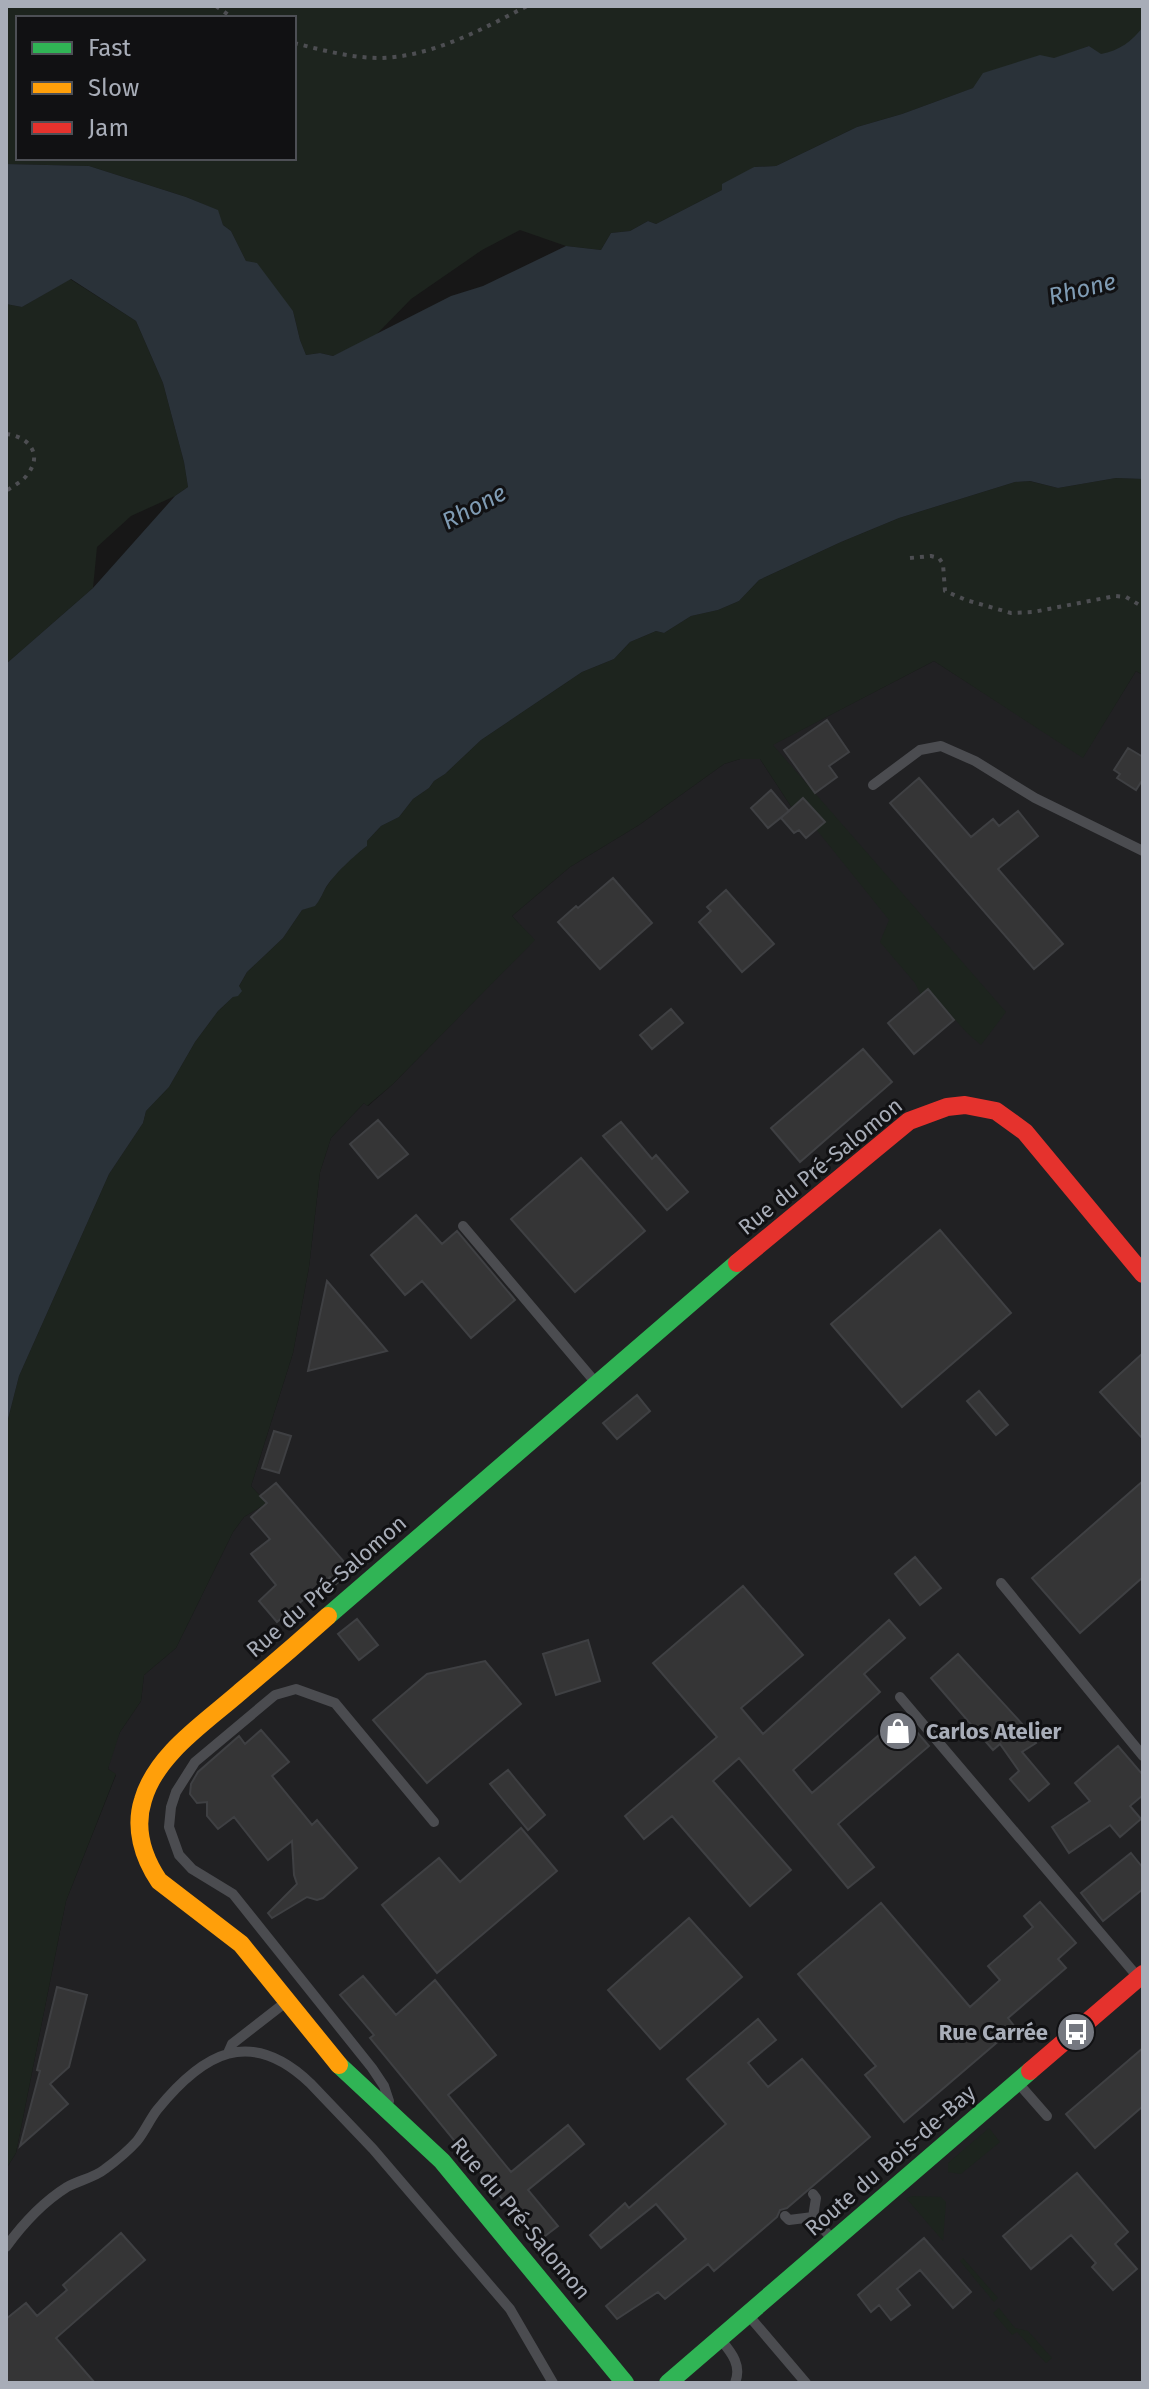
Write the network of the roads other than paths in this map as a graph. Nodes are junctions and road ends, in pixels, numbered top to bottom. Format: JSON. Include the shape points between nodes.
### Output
{"nodes":[{"id":1,"x":873,"y":785,"type":"dead end"},
{"id":2,"x":1143,"y":851,"type":"edge"},
{"id":3,"x":463,"y":1226,"type":"dead end"},
{"id":4,"x":1143,"y":1274,"type":"edge"},
{"id":5,"x":597,"y":1384,"type":"junction"},
{"id":6,"x":1001,"y":1583,"type":"dead end"},
{"id":7,"x":900,"y":1697,"type":"dead end"},
{"id":8,"x":1143,"y":1756,"type":"edge"},
{"id":9,"x":434,"y":1822,"type":"dead end"},
{"id":10,"x":1141,"y":1976,"type":"edge"},
{"id":11,"x":286,"y":2002,"type":"junction"},
{"id":12,"x":228,"y":2053,"type":"junction"},
{"id":13,"x":1017,"y":2082,"type":"junction"},
{"id":14,"x":393,"y":2114,"type":"junction"},
{"id":15,"x":1047,"y":2116,"type":"dead end"},
{"id":16,"x":813,"y":2194,"type":"dead end"},
{"id":17,"x":785,"y":2216,"type":"dead end"},
{"id":18,"x":813,"y":2217,"type":"junction"},
{"id":19,"x":834,"y":2240,"type":"junction"},
{"id":20,"x":6,"y":2247,"type":"edge"},
{"id":21,"x":748,"y":2314,"type":"junction"},
{"id":22,"x":720,"y":2338,"type":"junction"},
{"id":23,"x":553,"y":2383,"type":"edge"},
{"id":24,"x":625,"y":2383,"type":"edge"},
{"id":25,"x":668,"y":2383,"type":"edge"},
{"id":26,"x":735,"y":2383,"type":"edge"},
{"id":27,"x":806,"y":2383,"type":"edge"}],
"edges":[{"from":1,"to":2,"type":"lane","via":[[920,750],[950,749]]},
{"from":3,"to":5,"type":"lane"},
{"from":4,"to":5,"type":"street","name":"Rue du Pré-Salomon","via":[[1024,1128],[977,1105],[936,1108],[893,1132]]},
{"from":5,"to":11,"type":"street","name":"Rue du Pré-Salomon","via":[[191,1735],[160,1764],[147,1786],[139,1827],[148,1867],[175,1897],[241,1944]]},
{"from":6,"to":8,"type":"lane"},
{"from":7,"to":10,"type":"lane"},
{"from":9,"to":14,"type":"lane","via":[[335,1703],[296,1689],[275,1695],[188,1771],[171,1807],[169,1827],[179,1855],[233,1894],[372,2068]]},
{"from":10,"to":13,"type":"street","name":"Route du Bois-de-Bay"},
{"from":11,"to":12,"type":"lane","via":[[232,2044]]},
{"from":11,"to":14,"type":"street","name":"Rue du Pré-Salomon","via":[[339,2065]]},
{"from":12,"to":20,"type":"lane","via":[[204,2063],[163,2103],[137,2141],[103,2172],[46,2202]]},
{"from":12,"to":23,"type":"lane","via":[[263,2054],[293,2067],[345,2118],[510,2309]]},
{"from":13,"to":15,"type":"lane"},
{"from":13,"to":19,"type":"street","name":"Route du Bois-de-Bay"},
{"from":14,"to":24,"type":"street","name":"Rue du Pré-Salomon","via":[[452,2172]]},
{"from":16,"to":18,"type":"lane"},
{"from":17,"to":18,"type":"lane"},
{"from":18,"to":19,"type":"lane"},
{"from":19,"to":21,"type":"street","name":"Route du Bois-de-Bay"},
{"from":21,"to":22,"type":"street","name":"Route du Bois-de-Bay"},
{"from":21,"to":27,"type":"lane"},
{"from":22,"to":25,"type":"street","name":"Route du Bois-de-Bay"},
{"from":22,"to":26,"type":"lane","via":[[737,2364]]}]}
